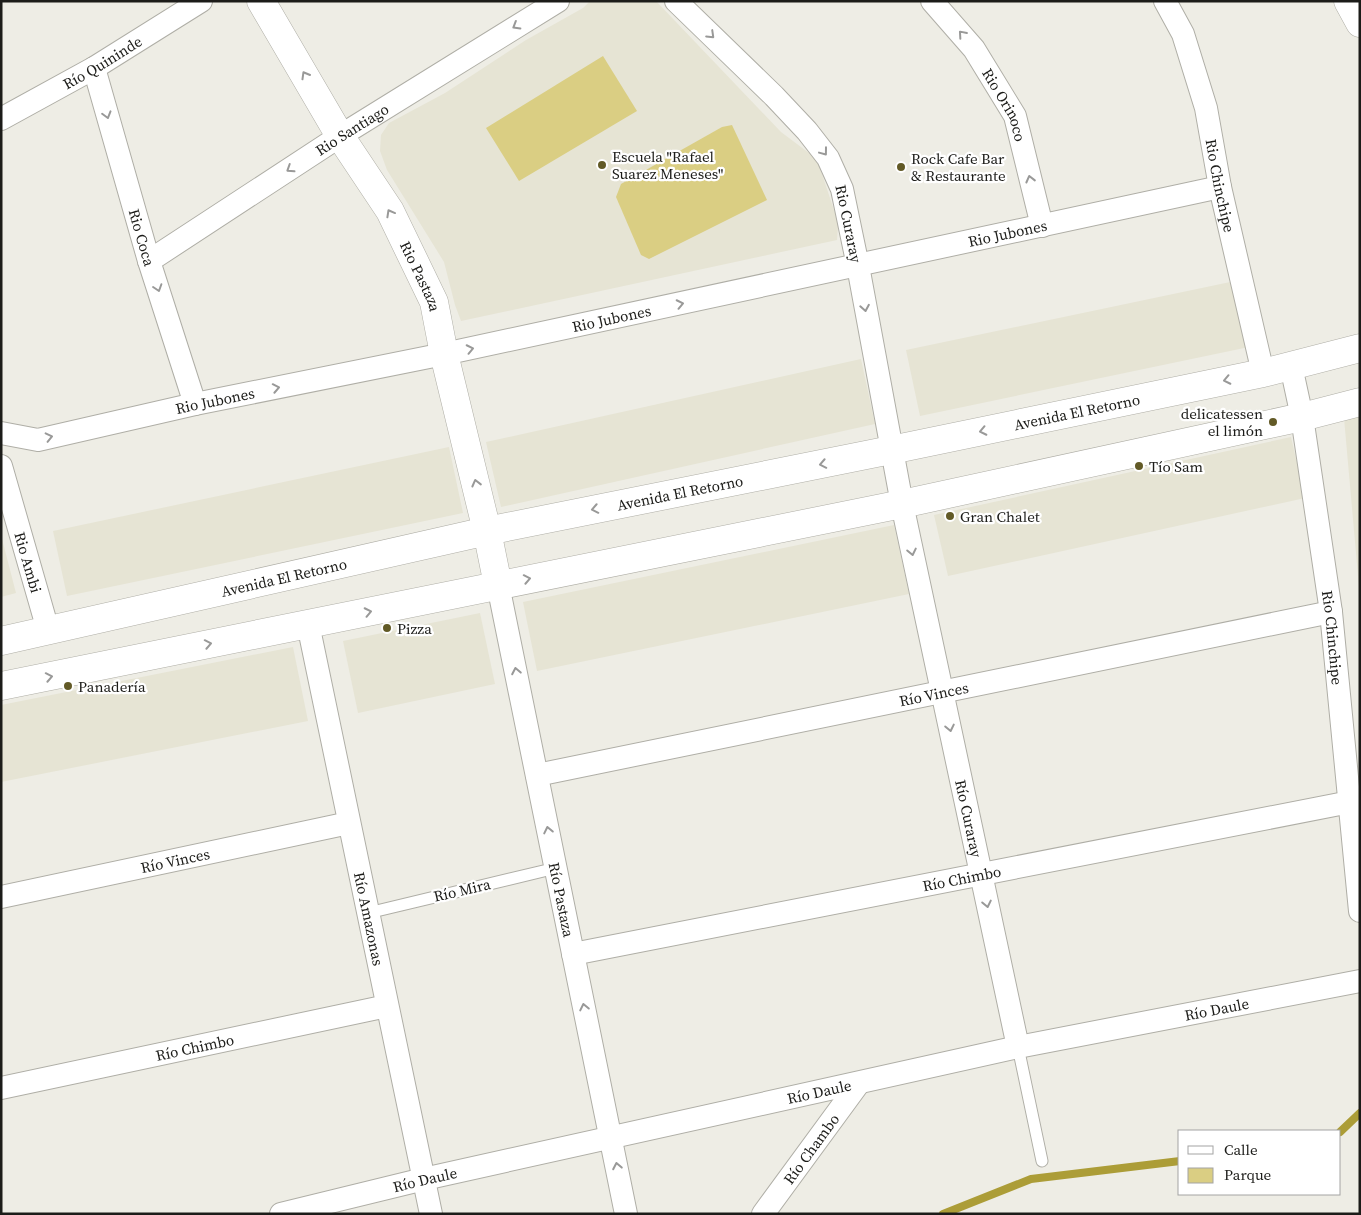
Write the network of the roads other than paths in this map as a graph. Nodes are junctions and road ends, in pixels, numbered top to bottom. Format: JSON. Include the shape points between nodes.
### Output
{"nodes":[{"id":1,"x":201,"y":1,"type":"edge"},
{"id":2,"x":262,"y":1,"type":"edge"},
{"id":3,"x":558,"y":1,"type":"edge"},
{"id":4,"x":676,"y":1,"type":"edge"},
{"id":5,"x":932,"y":1,"type":"edge"},
{"id":6,"x":1165,"y":1,"type":"edge"},
{"id":7,"x":1348,"y":1,"type":"edge"},
{"id":8,"x":1360,"y":23,"type":"edge"},
{"id":9,"x":94,"y":68,"type":"junction"},
{"id":10,"x":1,"y":119,"type":"edge"},
{"id":11,"x":340,"y":136,"type":"junction"},
{"id":12,"x":1220,"y":186,"type":"junction"},
{"id":13,"x":1042,"y":226,"type":"junction"},
{"id":14,"x":149,"y":261,"type":"junction"},
{"id":15,"x":858,"y":266,"type":"junction"},
{"id":16,"x":1360,"y":348,"type":"edge"},
{"id":17,"x":444,"y":354,"type":"junction"},
{"id":18,"x":1291,"y":366,"type":"junction"},
{"id":19,"x":1263,"y":373,"type":"junction"},
{"id":20,"x":1360,"y":402,"type":"edge"},
{"id":21,"x":195,"y":404,"type":"junction"},
{"id":22,"x":1302,"y":417,"type":"junction"},
{"id":23,"x":1,"y":433,"type":"edge"},
{"id":24,"x":891,"y":450,"type":"junction"},
{"id":25,"x":1,"y":466,"type":"edge"},
{"id":26,"x":902,"y":504,"type":"junction"},
{"id":27,"x":487,"y":531,"type":"junction"},
{"id":28,"x":498,"y":585,"type":"junction"},
{"id":29,"x":1331,"y":612,"type":"junction"},
{"id":30,"x":308,"y":624,"type":"junction"},
{"id":31,"x":48,"y":630,"type":"junction"},
{"id":32,"x":1,"y":641,"type":"edge"},
{"id":33,"x":1,"y":686,"type":"edge"},
{"id":34,"x":942,"y":692,"type":"junction"},
{"id":35,"x":537,"y":775,"type":"junction"},
{"id":36,"x":1350,"y":802,"type":"junction"},
{"id":37,"x":349,"y":823,"type":"junction"},
{"id":38,"x":556,"y":868,"type":"junction"},
{"id":39,"x":981,"y":874,"type":"junction"},
{"id":40,"x":1,"y":897,"type":"edge"},
{"id":41,"x":1360,"y":912,"type":"edge"},
{"id":42,"x":368,"y":913,"type":"junction"},
{"id":43,"x":573,"y":954,"type":"junction"},
{"id":44,"x":1360,"y":982,"type":"edge"},
{"id":45,"x":387,"y":1006,"type":"junction"},
{"id":46,"x":1018,"y":1047,"type":"junction"},
{"id":47,"x":859,"y":1083,"type":"junction"},
{"id":48,"x":1,"y":1088,"type":"edge"},
{"id":49,"x":611,"y":1138,"type":"junction"},
{"id":50,"x":1042,"y":1161,"type":"dead end"},
{"id":51,"x":424,"y":1179,"type":"junction"},
{"id":52,"x":282,"y":1214,"type":"edge"},
{"id":53,"x":431,"y":1214,"type":"edge"},
{"id":54,"x":626,"y":1214,"type":"edge"},
{"id":55,"x":763,"y":1214,"type":"edge"}],
"edges":[{"from":1,"to":9,"type":"street","name":"Río Quininde"},
{"from":11,"to":2,"type":"main road","name":"Rio Pastaza","one_way":true},
{"from":3,"to":11,"type":"street","name":"Rio Santiago","one_way":true},
{"from":4,"to":15,"type":"street","name":"Rio Curaray","one_way":true,"via":[[774,96],[828,158],[842,189]]},
{"from":13,"to":5,"type":"street","name":"Rio Orinoco","one_way":true,"via":[[1014,116],[974,48]]},
{"from":6,"to":12,"type":"street","name":"Rio Chinchipe","via":[[1182,34],[1206,108]]},
{"from":7,"to":8,"type":"main road"},
{"from":9,"to":10,"type":"street","name":"Río Quininde"},
{"from":9,"to":14,"type":"street","name":"Rio Coca","one_way":true},
{"from":11,"to":14,"type":"street","name":"Rio Santiago","one_way":true},
{"from":17,"to":11,"type":"main road","name":"Rio Pastaza","one_way":true,"via":[[434,302],[390,211]]},
{"from":12,"to":13,"type":"street","name":"Rio Jubones"},
{"from":12,"to":19,"type":"street","name":"Rio Chinchipe"},
{"from":13,"to":15,"type":"street","name":"Rio Jubones"},
{"from":14,"to":21,"type":"street","name":"Rio Coca","one_way":true},
{"from":17,"to":15,"type":"street","name":"Rio Jubones","one_way":true},
{"from":15,"to":24,"type":"street","name":"Rio Curaray","one_way":true},
{"from":16,"to":18,"type":"main road","name":"Avenida El Retorno"},
{"from":21,"to":17,"type":"street","name":"Rio Jubones","one_way":true},
{"from":27,"to":17,"type":"main road","name":"Rio Pastaza","one_way":true},
{"from":18,"to":19,"type":"main road","name":"Avenida El Retorno"},
{"from":18,"to":22,"type":"street","name":"Rio Chinchipe"},
{"from":19,"to":24,"type":"main road","name":"Avenida El Retorno","one_way":true},
{"from":20,"to":22,"type":"main road"},
{"from":23,"to":21,"type":"street","name":"Rio Jubones","one_way":true,"via":[[38,440]]},
{"from":22,"to":26,"type":"main road"},
{"from":22,"to":29,"type":"street","name":"Rio Chinchipe"},
{"from":24,"to":26,"type":"street","name":"Rio Curaray"},
{"from":24,"to":27,"type":"main road","name":"Avenida El Retorno","one_way":true},
{"from":25,"to":31,"type":"street","name":"Rio Ambi"},
{"from":28,"to":26,"type":"main road","one_way":true},
{"from":26,"to":34,"type":"street","name":"Río Curaray","one_way":true},
{"from":27,"to":28,"type":"main road","name":"Rio Pastaza"},
{"from":27,"to":31,"type":"main road","name":"Avenida El Retorno"},
{"from":30,"to":28,"type":"main road","one_way":true},
{"from":35,"to":28,"type":"street","name":"Río Pastaza","one_way":true},
{"from":29,"to":34,"type":"street","name":"Río Vinces"},
{"from":29,"to":36,"type":"street","name":"Rio Chinchipe"},
{"from":33,"to":30,"type":"main road","one_way":true},
{"from":30,"to":37,"type":"street","name":"Río Amazonas"},
{"from":31,"to":32,"type":"main road","name":"Avenida El Retorno"},
{"from":34,"to":35,"type":"street","name":"Río Vinces"},
{"from":34,"to":39,"type":"street","name":"Río Curaray","one_way":true},
{"from":38,"to":35,"type":"street","name":"Río Pastaza","one_way":true},
{"from":36,"to":39,"type":"street","name":"Río Chimbo"},
{"from":36,"to":41,"type":"street","name":"Rio Chinchipe"},
{"from":37,"to":40,"type":"street","name":"Río Vinces"},
{"from":37,"to":42,"type":"street","name":"Río Amazonas"},
{"from":38,"to":42,"type":"lane","name":"Río Mira"},
{"from":38,"to":43,"type":"street","name":"Río Pastaza"},
{"from":39,"to":43,"type":"street","name":"Río Chimbo"},
{"from":39,"to":46,"type":"street","name":"Río Curaray","one_way":true},
{"from":42,"to":45,"type":"street","name":"Río Amazonas"},
{"from":49,"to":43,"type":"street","name":"Río Pastaza","one_way":true},
{"from":44,"to":46,"type":"street","name":"Río Daule"},
{"from":45,"to":48,"type":"street","name":"Río Chimbo"},
{"from":45,"to":51,"type":"street","name":"Río Amazonas"},
{"from":46,"to":47,"type":"street","name":"Río Daule"},
{"from":46,"to":50,"type":"lane","name":"Río Curaray"},
{"from":47,"to":49,"type":"street","name":"Río Daule"},
{"from":47,"to":55,"type":"street","name":"Río Chambo"},
{"from":49,"to":51,"type":"street","name":"Río Daule"},
{"from":54,"to":49,"type":"street","name":"Río Pastaza","one_way":true},
{"from":51,"to":52,"type":"street","name":"Río Daule"},
{"from":51,"to":53,"type":"street","name":"Río Amazonas"}]}
